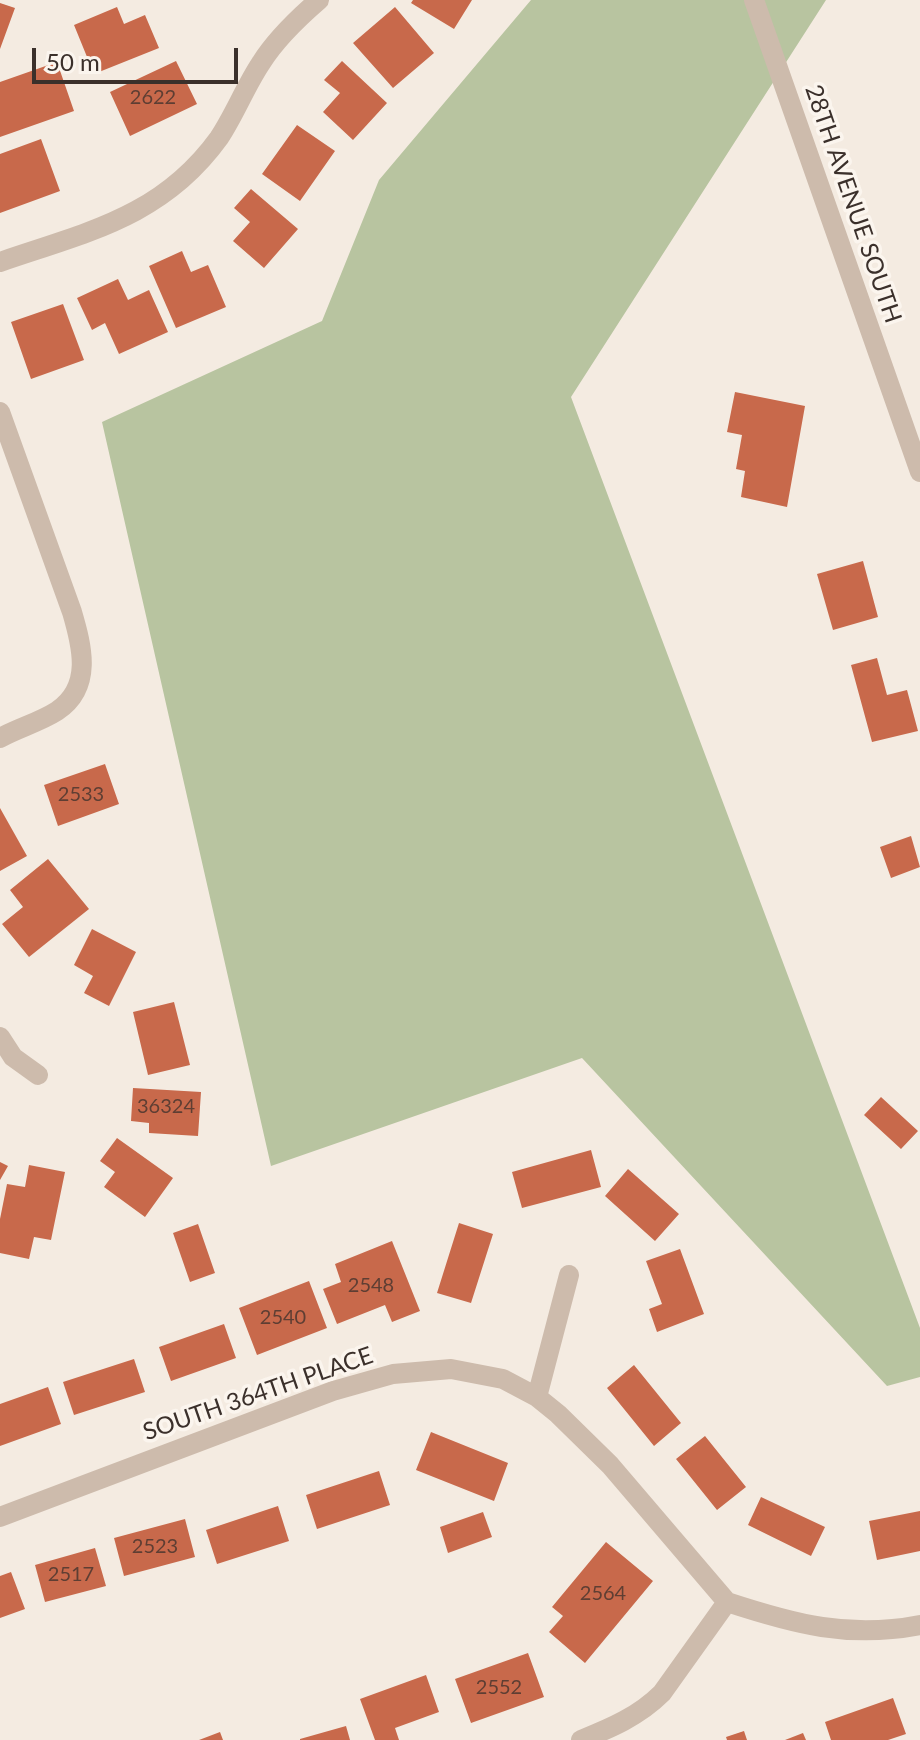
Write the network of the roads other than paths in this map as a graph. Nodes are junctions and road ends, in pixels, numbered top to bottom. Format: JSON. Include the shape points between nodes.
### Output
{"nodes":[{"id":1,"x":319,"y":0,"type":"edge"},
{"id":2,"x":754,"y":0,"type":"edge"},
{"id":3,"x":0,"y":262,"type":"edge"},
{"id":4,"x":0,"y":412,"type":"edge"},
{"id":5,"x":919,"y":466,"type":"edge"},
{"id":6,"x":0,"y":738,"type":"edge"},
{"id":7,"x":0,"y":1037,"type":"edge"},
{"id":8,"x":38,"y":1075,"type":"dead end"},
{"id":9,"x":569,"y":1275,"type":"dead end"},
{"id":10,"x":537,"y":1397,"type":"junction"},
{"id":11,"x":0,"y":1517,"type":"edge"},
{"id":12,"x":727,"y":1602,"type":"junction"},
{"id":13,"x":920,"y":1625,"type":"edge"},
{"id":14,"x":581,"y":1740,"type":"edge"}],
"edges":[{"from":1,"to":3,"type":"street","via":[[276,42],[220,136],[162,197],[122,218]]},
{"from":2,"to":5,"type":"street","name":"28TH AVENUE SOUTH"},
{"from":4,"to":6,"type":"street","via":[[82,650],[74,693],[58,710]]},
{"from":7,"to":8,"type":"street","via":[[13,1057]]},
{"from":9,"to":10,"type":"street"},
{"from":10,"to":11,"type":"street","name":"SOUTH 364TH PLACE","via":[[503,1379],[451,1369],[369,1380]]},
{"from":10,"to":12,"type":"street","name":"SOUTH 364TH PLACE","via":[[610,1465]]},
{"from":12,"to":13,"type":"street","via":[[790,1623],[848,1631]]},
{"from":12,"to":14,"type":"street","via":[[652,1703]]}]}
